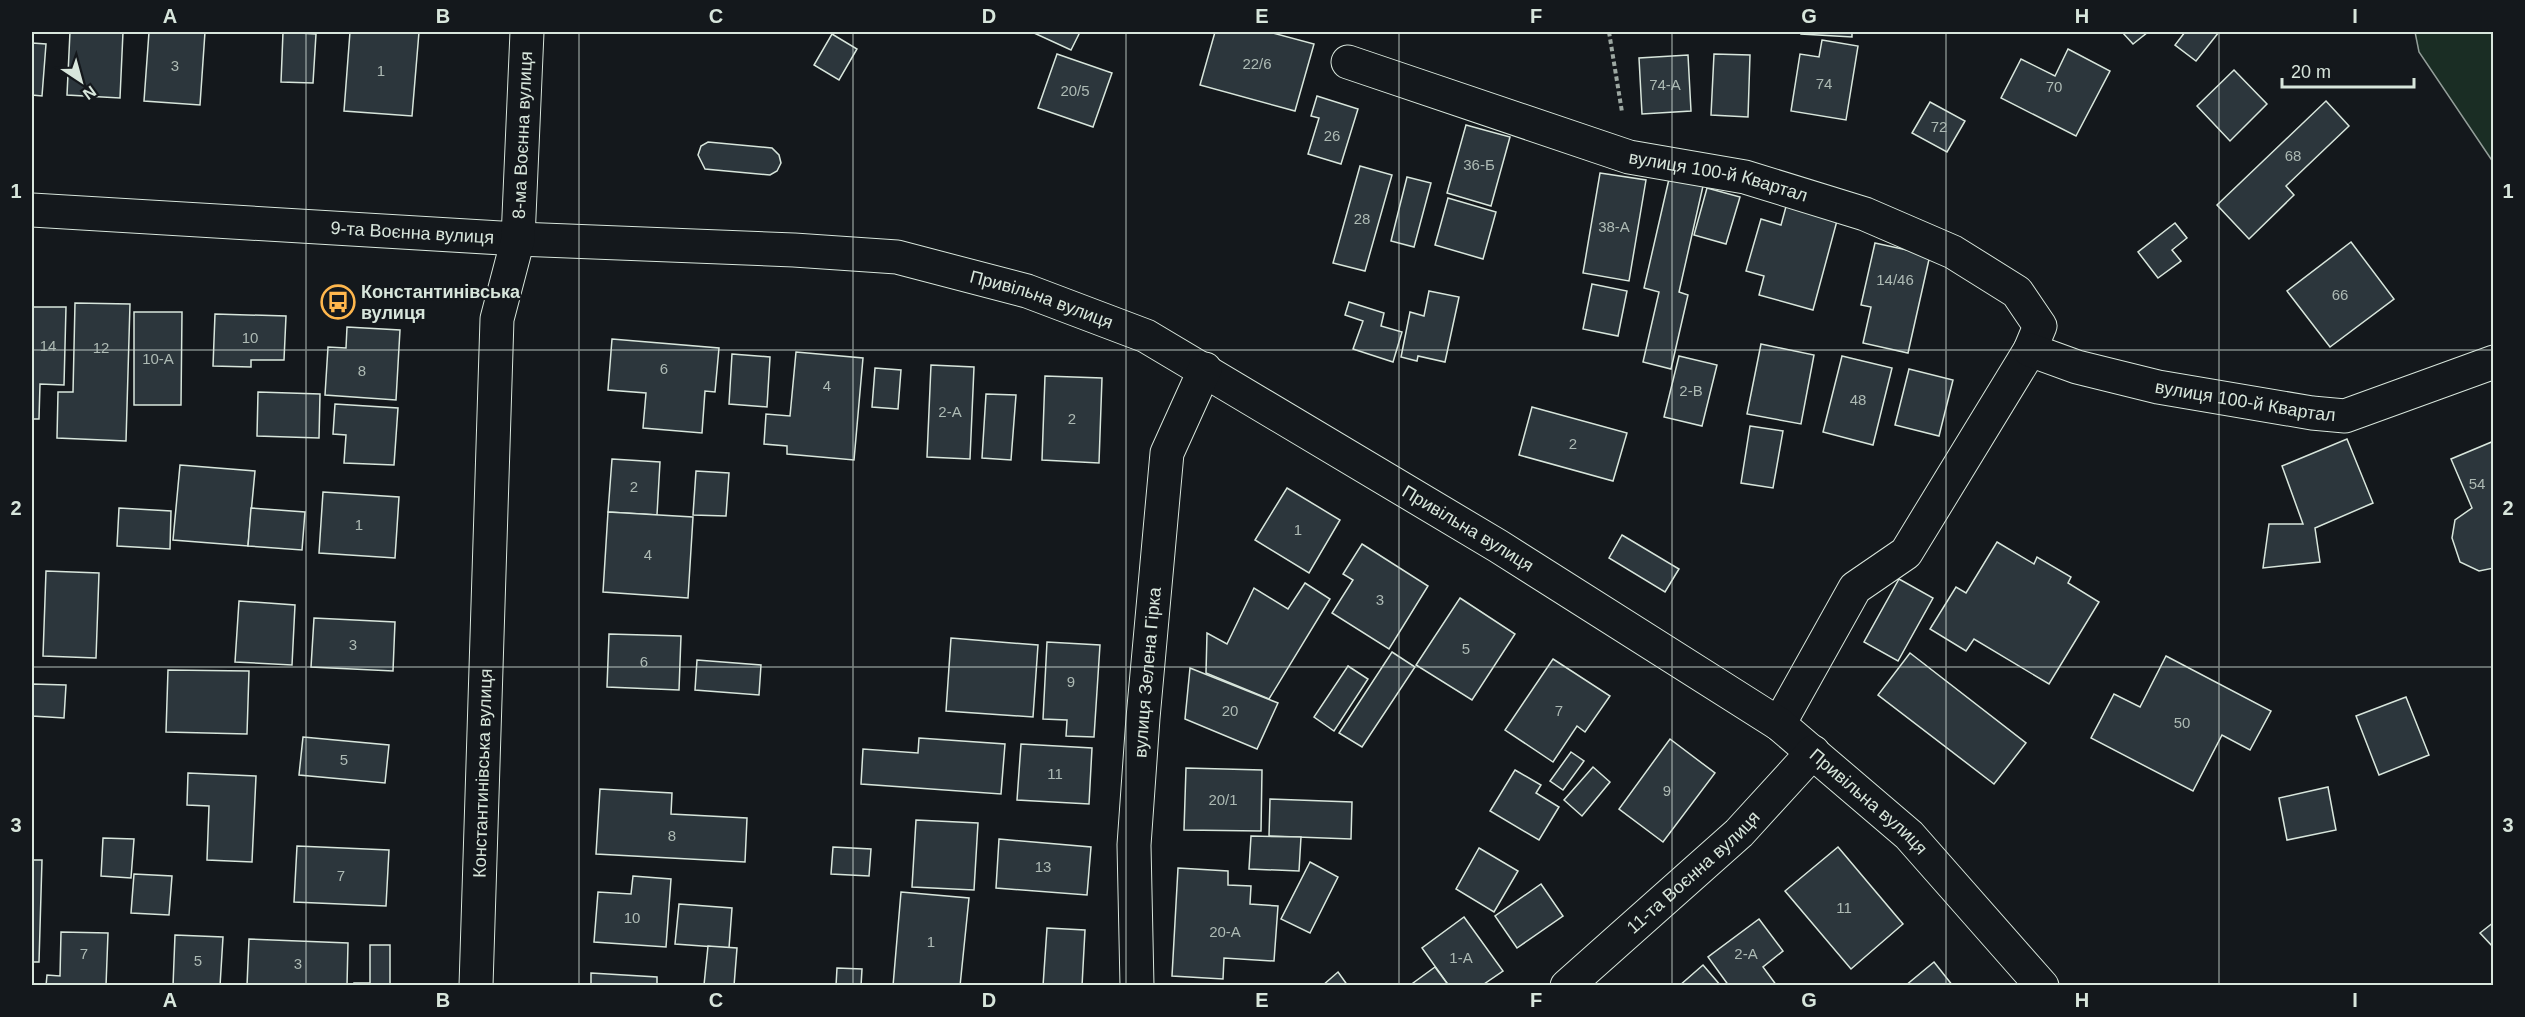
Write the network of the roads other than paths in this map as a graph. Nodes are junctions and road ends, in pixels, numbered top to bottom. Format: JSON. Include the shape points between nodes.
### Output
{"nodes":[{"id":1,"x":527,"y":32,"type":"edge"},
{"id":2,"x":1348,"y":62,"type":"dead end"},
{"id":3,"x":32,"y":210,"type":"edge"},
{"id":4,"x":518,"y":239,"type":"junction"},
{"id":5,"x":794,"y":250,"type":"joint"},
{"id":6,"x":2030,"y":350,"type":"junction"},
{"id":7,"x":2493,"y":362,"type":"edge"},
{"id":8,"x":1205,"y":369,"type":"junction"},
{"id":9,"x":1779,"y":724,"type":"junction"},
{"id":10,"x":1814,"y":752,"type":"junction"},
{"id":11,"x":476,"y":986,"type":"edge"},
{"id":12,"x":1137,"y":986,"type":"edge"},
{"id":13,"x":1567,"y":986,"type":"edge"},
{"id":14,"x":2042,"y":986,"type":"edge"}],
"edges":[{"from":1,"to":4,"type":"street","name":"8-ма Воєнна вулиця"},
{"from":2,"to":6,"type":"street","name":"вулиця 100-й Квартал","via":[[1629,157],[1745,177],[1865,214],[1953,252],[2017,292],[2040,326]]},
{"from":3,"to":4,"type":"street","name":"9-та Воєнна вулиця"},
{"from":4,"to":5,"type":"street","name":"9-та Воєнна вулиця"},
{"from":4,"to":11,"type":"street","name":"Константинівська вулиця","via":[[497,319]]},
{"from":5,"to":8,"type":"street","name":"Привільна вулиця","via":[[897,257],[1027,291],[1146,336]]},
{"from":6,"to":7,"type":"street","name":"вулиця 100-й Квартал","via":[[2077,367],[2158,387],[2345,416]]},
{"from":6,"to":9,"type":"street","name":"вулиця 100-й Квартал","via":[[1906,553],[1855,588]]},
{"from":8,"to":9,"type":"street","name":"Привільна вулиця","via":[[1498,546]]},
{"from":8,"to":12,"type":"street","name":"вулиця Зелена Гірка","via":[[1167,453],[1134,845]]},
{"from":9,"to":10,"type":"street","name":"Привільна вулиця"},
{"from":10,"to":13,"type":"street","name":"11-та Воєнна вулиця","via":[[1738,832]]},
{"from":10,"to":14,"type":"street","name":"Привільна вулиця","via":[[1910,835]]}]}
